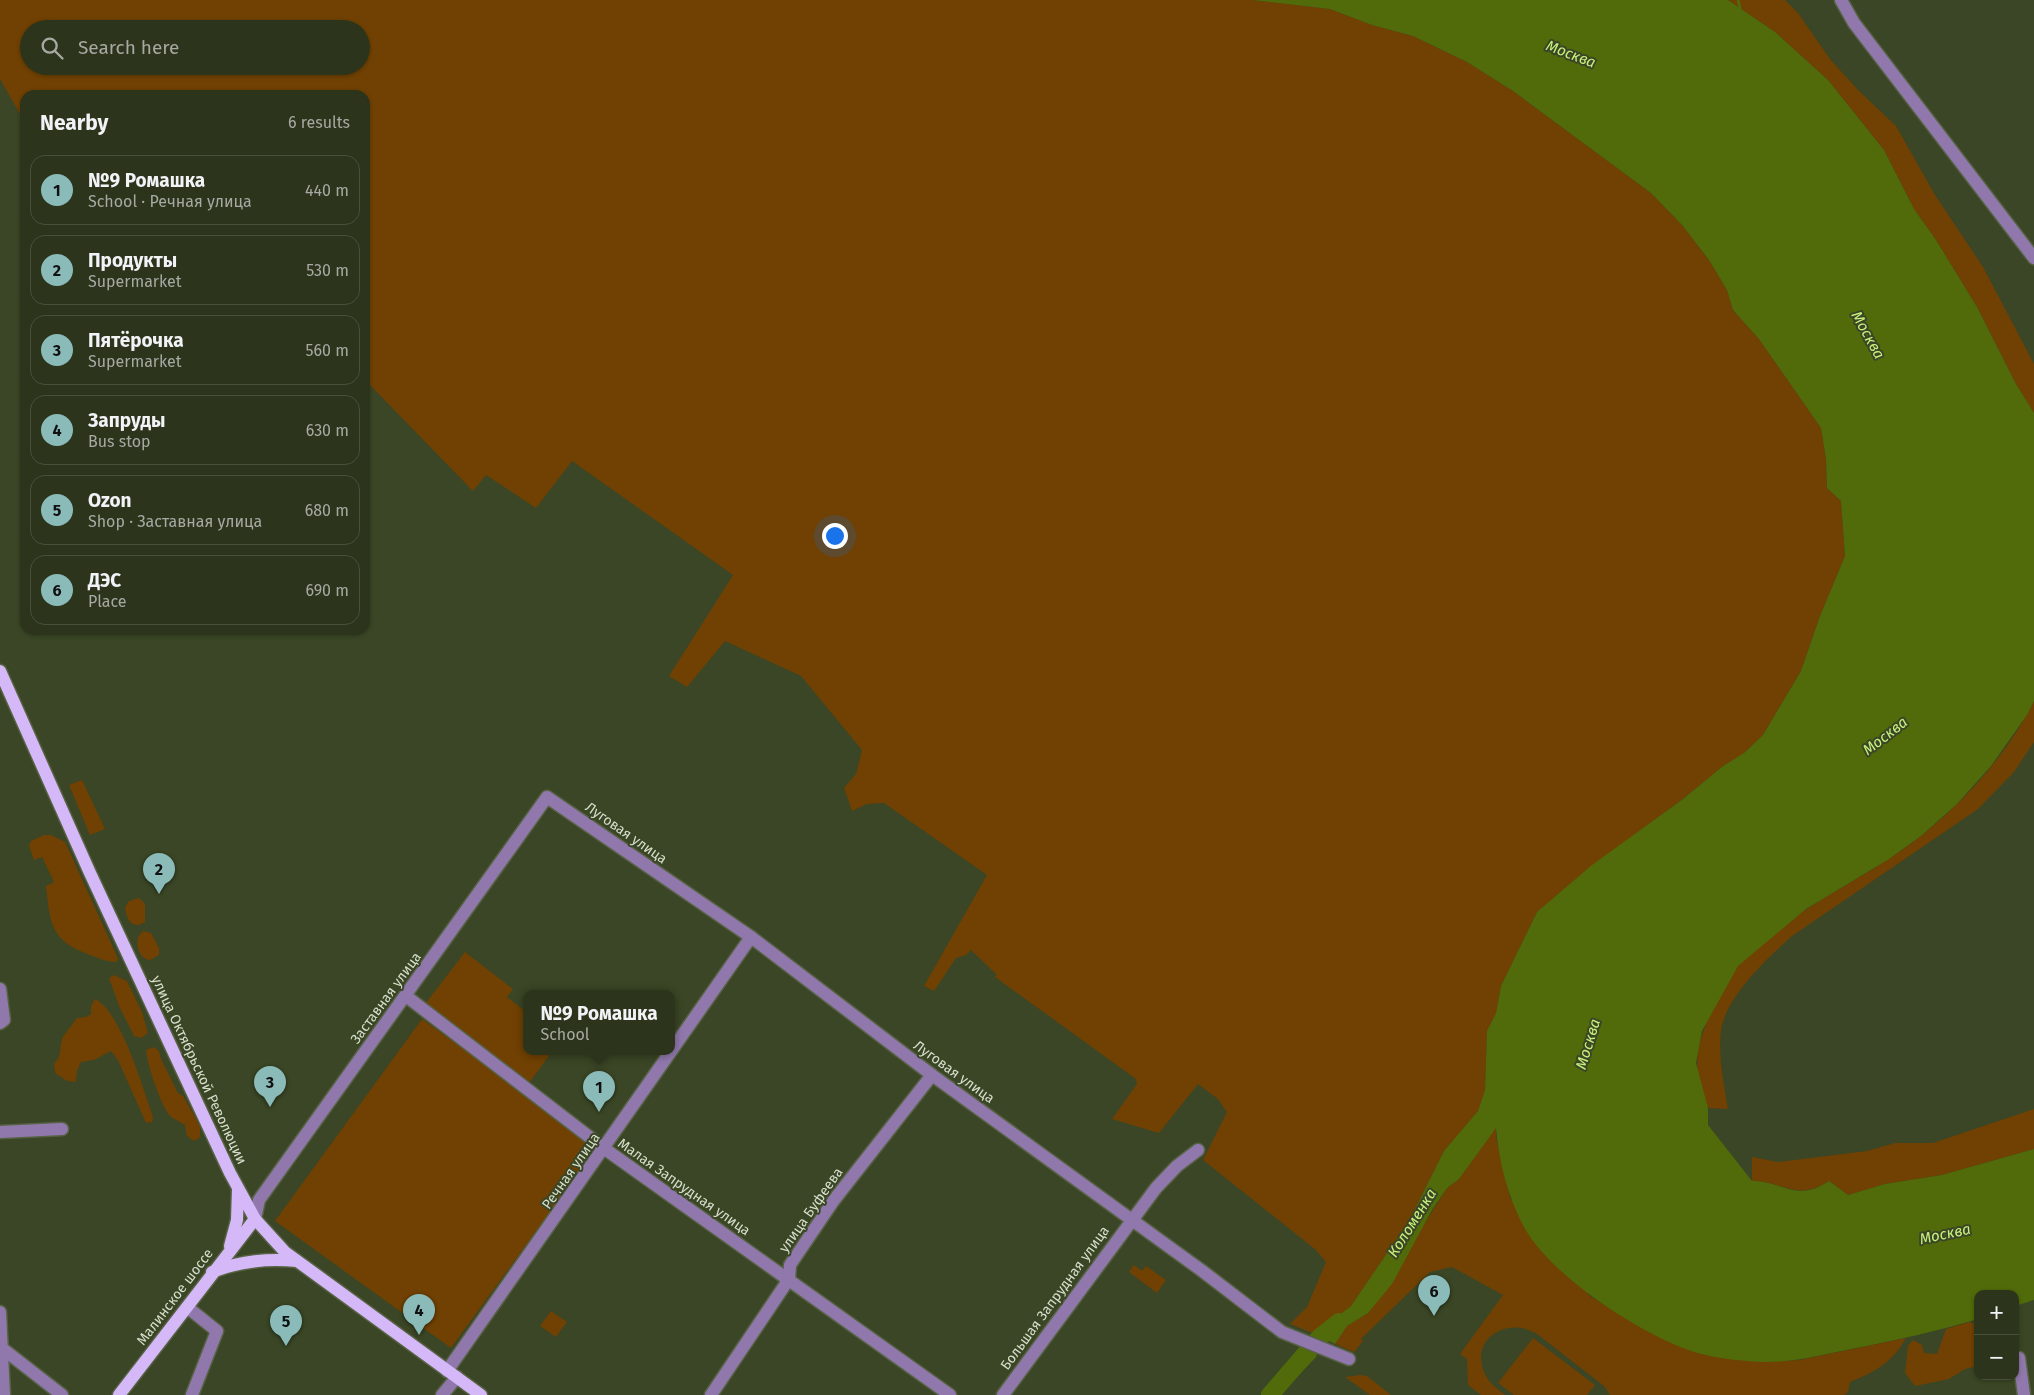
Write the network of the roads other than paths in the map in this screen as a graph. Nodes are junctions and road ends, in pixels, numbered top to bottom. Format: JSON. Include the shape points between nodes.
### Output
{"nodes":[{"id":1,"x":1841,"y":0,"type":"edge"},
{"id":2,"x":2034,"y":258,"type":"edge"},
{"id":3,"x":0,"y":671,"type":"edge"},
{"id":4,"x":547,"y":797,"type":"joint"},
{"id":5,"x":752,"y":937,"type":"junction"},
{"id":6,"x":0,"y":989,"type":"edge"},
{"id":7,"x":406,"y":996,"type":"junction"},
{"id":8,"x":0,"y":1023,"type":"edge"},
{"id":9,"x":675,"y":1048,"type":"edge"},
{"id":10,"x":670,"y":1055,"type":"edge"},
{"id":11,"x":932,"y":1075,"type":"junction"},
{"id":12,"x":62,"y":1129,"type":"dead end"},
{"id":13,"x":0,"y":1132,"type":"edge"},
{"id":14,"x":605,"y":1148,"type":"junction"},
{"id":15,"x":1198,"y":1150,"type":"dead end"},
{"id":16,"x":238,"y":1189,"type":"junction"},
{"id":17,"x":256,"y":1219,"type":"junction"},
{"id":18,"x":1131,"y":1219,"type":"junction"},
{"id":19,"x":228,"y":1253,"type":"junction"},
{"id":20,"x":297,"y":1261,"type":"junction"},
{"id":21,"x":212,"y":1272,"type":"junction"},
{"id":22,"x":789,"y":1279,"type":"junction"},
{"id":23,"x":186,"y":1307,"type":"junction"},
{"id":24,"x":0,"y":1312,"type":"edge"},
{"id":25,"x":2,"y":1349,"type":"edge"},
{"id":26,"x":1349,"y":1359,"type":"dead end"},
{"id":27,"x":2019,"y":1364,"type":"edge"},
{"id":28,"x":452,"y":1374,"type":"junction"},
{"id":29,"x":4,"y":1395,"type":"edge"},
{"id":30,"x":62,"y":1395,"type":"edge"},
{"id":31,"x":119,"y":1395,"type":"edge"},
{"id":32,"x":192,"y":1395,"type":"edge"},
{"id":33,"x":442,"y":1395,"type":"edge"},
{"id":34,"x":481,"y":1395,"type":"edge"},
{"id":35,"x":711,"y":1395,"type":"edge"},
{"id":36,"x":950,"y":1395,"type":"edge"},
{"id":37,"x":1003,"y":1395,"type":"edge"},
{"id":38,"x":2024,"y":1395,"type":"edge"}],
"edges":[{"from":1,"to":2,"type":"street","via":[[1854,23]]},
{"from":3,"to":16,"type":"main road","name":"улица Октябрьской Революции","via":[[90,873]]},
{"from":4,"to":5,"type":"street","name":"Луговая улица"},
{"from":4,"to":7,"type":"street","name":"Заставная улица"},
{"from":5,"to":9,"type":"street","name":"Речная улица"},
{"from":5,"to":11,"type":"street","name":"Луговая улица"},
{"from":6,"to":8,"type":"street","via":[[4,1020]]},
{"from":7,"to":14,"type":"street","name":"Малая Запрудная улица"},
{"from":7,"to":17,"type":"street","name":"Заставная улица","via":[[259,1200]]},
{"from":10,"to":14,"type":"street","name":"Речная улица"},
{"from":11,"to":18,"type":"street","name":"Луговая улица"},
{"from":11,"to":22,"type":"street","name":"улица Буфеева","via":[[834,1200],[790,1265]]},
{"from":12,"to":13,"type":"street"},
{"from":14,"to":22,"type":"street","name":"Малая Запрудная улица"},
{"from":14,"to":28,"type":"street","name":"Речная улица"},
{"from":15,"to":18,"type":"street","name":"Большая Запрудная улица","via":[[1156,1188]]},
{"from":16,"to":17,"type":"main road","name":"улица Октябрьской Революции"},
{"from":16,"to":19,"type":"main road","via":[[236,1228]]},
{"from":17,"to":19,"type":"main road","name":"Малинское шоссе"},
{"from":17,"to":20,"type":"main road","name":"улица Октябрьской Революции","via":[[272,1240]]},
{"from":18,"to":26,"type":"street","name":"Луговая улица","via":[[1282,1332]]},
{"from":18,"to":37,"type":"street","name":"Большая Запрудная улица"},
{"from":19,"to":21,"type":"main road","name":"Малинское шоссе"},
{"from":20,"to":21,"type":"main road","via":[[267,1259]]},
{"from":20,"to":28,"type":"main road","name":"улица Октябрьской Революции"},
{"from":21,"to":23,"type":"main road","name":"Малинское шоссе"},
{"from":22,"to":35,"type":"street","name":"улица Буфеева"},
{"from":22,"to":36,"type":"street","name":"Малая Запрудная улица"},
{"from":23,"to":31,"type":"main road","name":"Малинское шоссе"},
{"from":23,"to":32,"type":"street","via":[[217,1331]]},
{"from":24,"to":25,"type":"street"},
{"from":25,"to":29,"type":"street"},
{"from":25,"to":30,"type":"street"},
{"from":27,"to":38,"type":"street"},
{"from":28,"to":33,"type":"street","name":"Речная улица"},
{"from":28,"to":34,"type":"main road","name":"улица Октябрьской Революции"}]}
